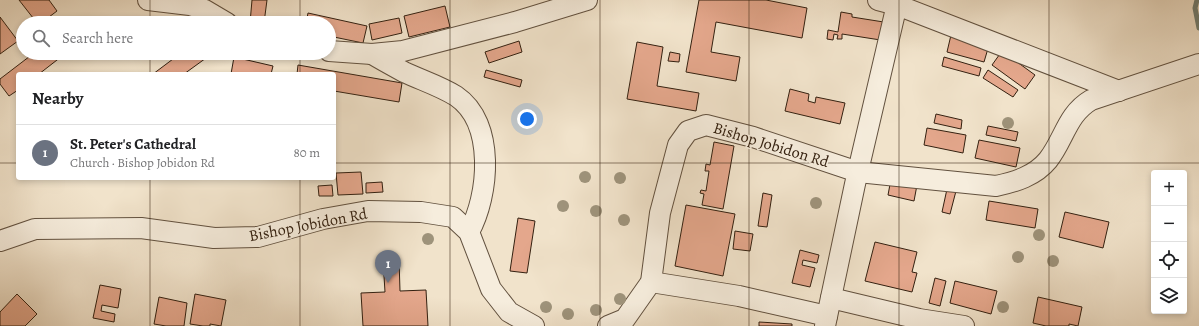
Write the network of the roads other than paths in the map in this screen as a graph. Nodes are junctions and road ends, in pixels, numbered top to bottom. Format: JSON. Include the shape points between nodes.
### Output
{"nodes":[{"id":1,"x":148,"y":0,"type":"edge"},
{"id":2,"x":587,"y":0,"type":"edge"},
{"id":3,"x":878,"y":0,"type":"edge"},
{"id":4,"x":898,"y":2,"type":"edge"},
{"id":5,"x":215,"y":16,"type":"edge"},
{"id":6,"x":336,"y":51,"type":"edge"},
{"id":7,"x":372,"y":54,"type":"junction"},
{"id":8,"x":1199,"y":64,"type":"edge"},
{"id":9,"x":1119,"y":91,"type":"junction"},
{"id":10,"x":858,"y":172,"type":"junction"},
{"id":11,"x":470,"y":232,"type":"junction"},
{"id":12,"x":0,"y":241,"type":"edge"},
{"id":13,"x":650,"y":282,"type":"junction"},
{"id":14,"x":828,"y":313,"type":"edge"},
{"id":15,"x":534,"y":326,"type":"edge"},
{"id":16,"x":608,"y":326,"type":"edge"},
{"id":17,"x":964,"y":326,"type":"edge"}],
"edges":[{"from":1,"to":5,"type":"street","via":[[190,5]]},
{"from":2,"to":7,"type":"street","via":[[425,46]]},
{"from":3,"to":4,"type":"street"},
{"from":4,"to":9,"type":"street"},
{"from":4,"to":10,"type":"street"},
{"from":6,"to":7,"type":"street"},
{"from":7,"to":11,"type":"street","via":[[404,72],[438,86],[457,97],[469,109],[480,131],[485,156],[486,184],[480,210]]},
{"from":8,"to":9,"type":"street","name":"Bishop Jobidon Rd"},
{"from":9,"to":10,"type":"street","name":"Bishop Jobidon Rd","via":[[1082,105],[1069,121],[1048,160],[1040,169],[1013,182],[996,186]]},
{"from":10,"to":13,"type":"street","name":"Bishop Jobidon Rd","via":[[753,137],[706,125],[688,131],[678,145],[660,213]]},
{"from":10,"to":14,"type":"street"},
{"from":11,"to":12,"type":"street","name":"Bishop Jobidon Rd","via":[[453,217],[421,212],[368,211],[323,219],[258,237],[214,238],[141,228],[35,229]]},
{"from":11,"to":15,"type":"street","name":"Bishop Jobidon Rd","via":[[491,289],[509,312]]},
{"from":13,"to":14,"type":"street"},
{"from":13,"to":16,"type":"street","name":"Bishop Jobidon Rd","via":[[625,319]]},
{"from":14,"to":17,"type":"street","via":[[919,319]]}]}
